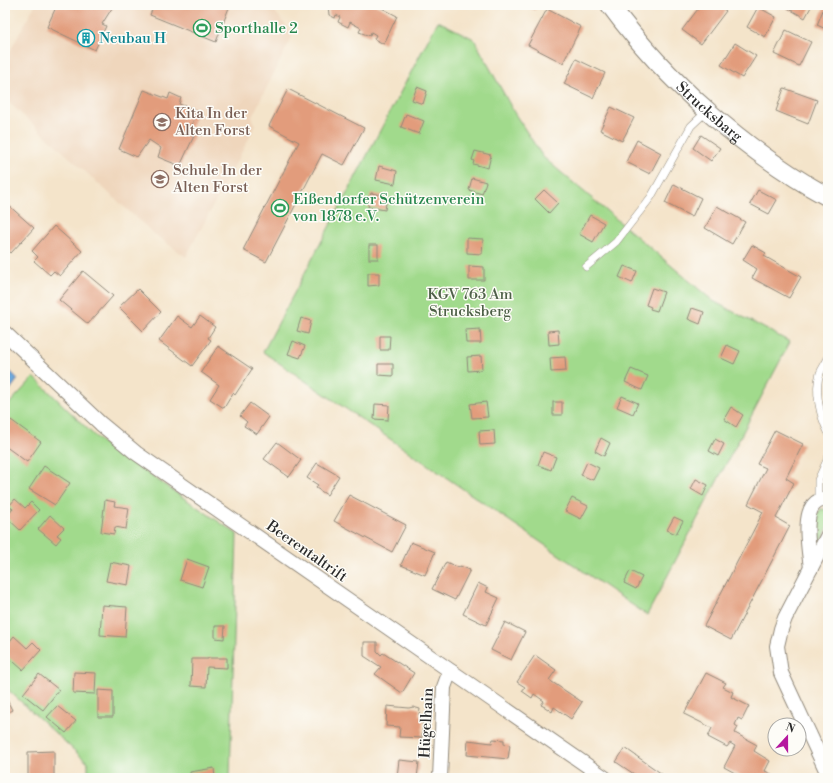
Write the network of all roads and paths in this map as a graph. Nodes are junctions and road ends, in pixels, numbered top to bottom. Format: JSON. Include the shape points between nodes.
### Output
{"nodes":[{"id":1,"x":610,"y":5,"type":"edge"},
{"id":2,"x":708,"y":110,"type":"junction"},
{"id":3,"x":828,"y":197,"type":"edge"},
{"id":4,"x":586,"y":267,"type":"dead end"},
{"id":5,"x":5,"y":333,"type":"edge"},
{"id":6,"x":828,"y":358,"type":"edge"},
{"id":7,"x":828,"y":432,"type":"edge"},
{"id":8,"x":828,"y":458,"type":"edge"},
{"id":9,"x":823,"y":500,"type":"edge"},
{"id":10,"x":828,"y":535,"type":"edge"},
{"id":11,"x":811,"y":568,"type":"junction"},
{"id":12,"x":452,"y":672,"type":"junction"},
{"id":13,"x":828,"y":774,"type":"edge"},
{"id":14,"x":440,"y":778,"type":"edge"},
{"id":15,"x":605,"y":778,"type":"edge"}],
"edges":[{"from":1,"to":2,"type":"street","name":"Strucksbarg","via":[[660,64]]},
{"from":2,"to":3,"type":"street","name":"Strucksbarg","via":[[774,163]]},
{"from":2,"to":4,"type":"lane","via":[[691,126],[651,197],[616,242]]},
{"from":5,"to":12,"type":"street","name":"Beerentaltrift","via":[[101,424],[136,453]]},
{"from":6,"to":7,"type":"lane","via":[[820,372],[818,392],[820,410]]},
{"from":8,"to":9,"type":"lane","via":[[818,480]]},
{"from":9,"to":11,"type":"street","via":[[812,506],[808,519]]},
{"from":10,"to":11,"type":"street"},
{"from":11,"to":13,"type":"street","via":[[781,629],[777,646],[784,683]]},
{"from":12,"to":14,"type":"street","name":"Hügelhain","via":[[444,687]]},
{"from":12,"to":15,"type":"street","name":"Beerentaltrift"}]}
